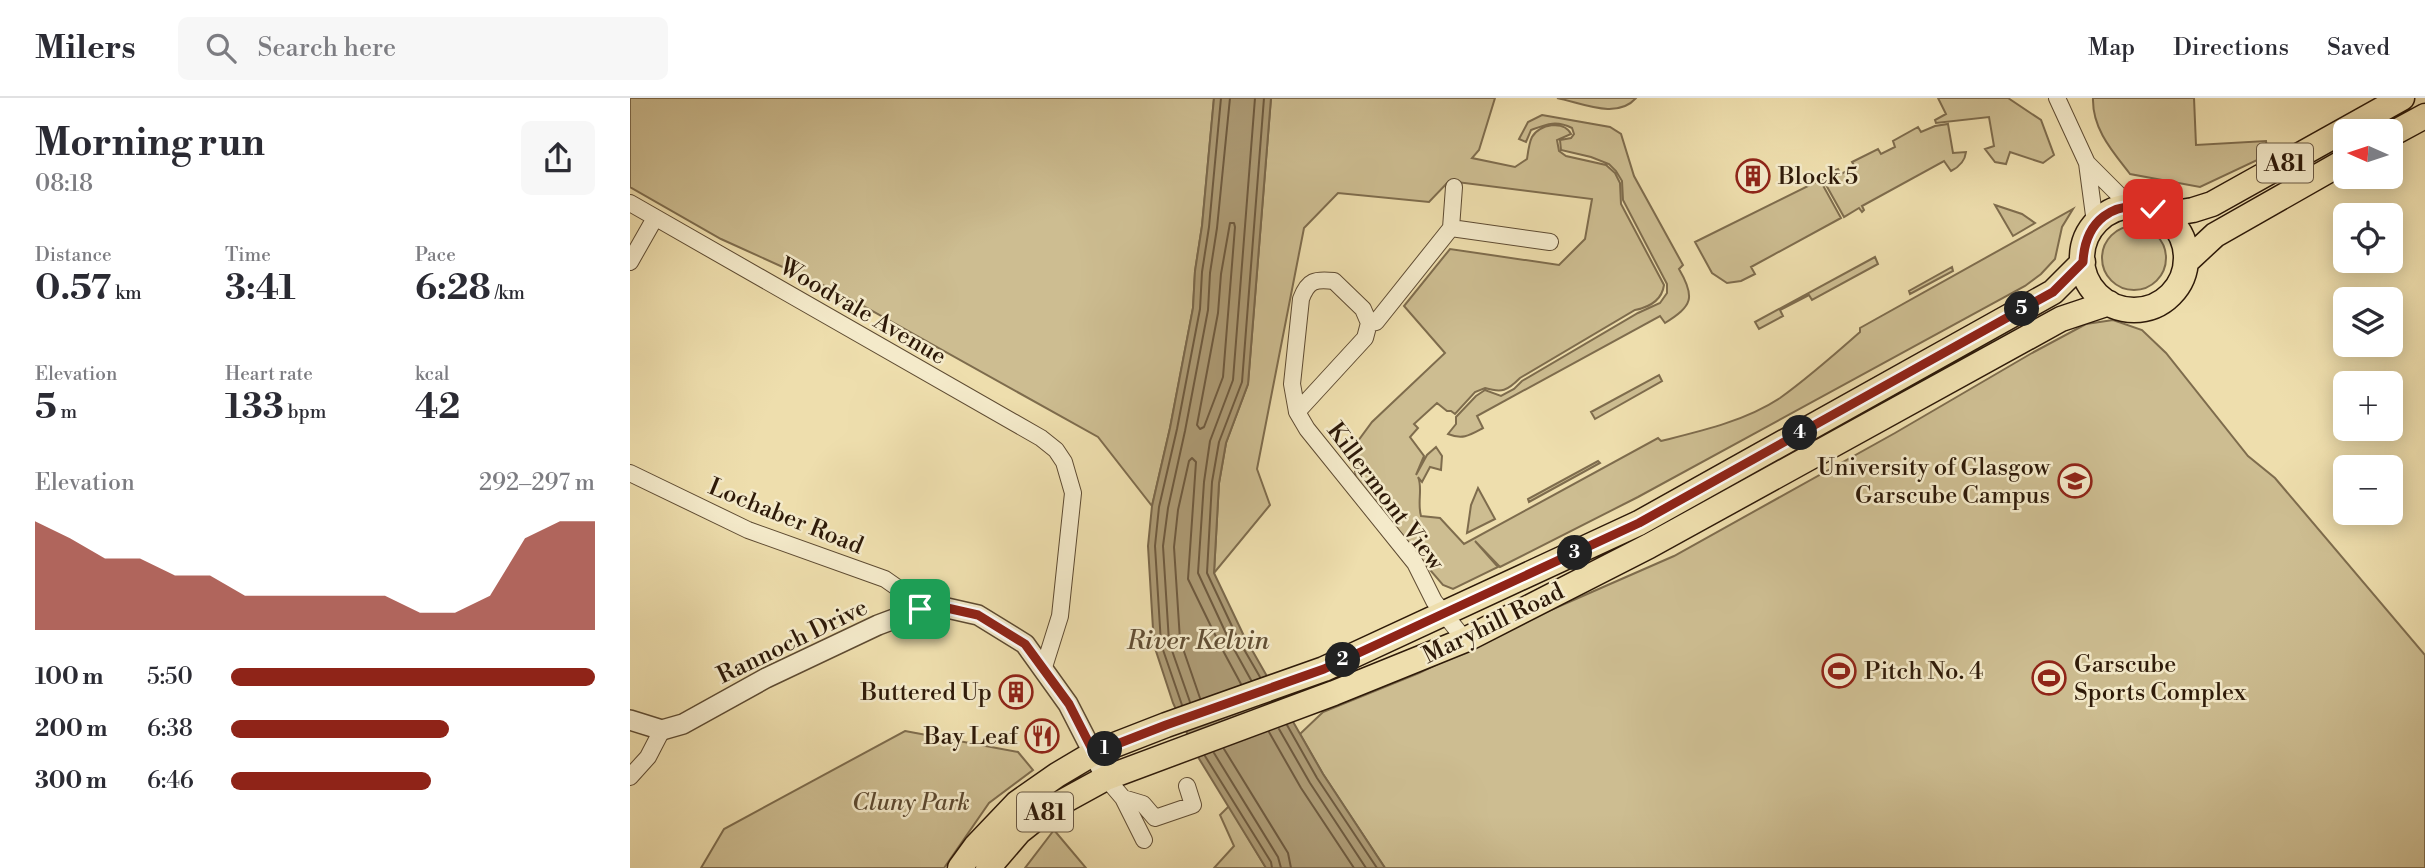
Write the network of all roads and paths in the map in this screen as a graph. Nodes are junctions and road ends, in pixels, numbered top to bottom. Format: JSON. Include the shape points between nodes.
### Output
{"nodes":[{"id":1,"x":2057,"y":98,"type":"edge"},
{"id":2,"x":2402,"y":98,"type":"edge"},
{"id":3,"x":2425,"y":116,"type":"edge"},
{"id":4,"x":2403,"y":128,"type":"edge"},
{"id":5,"x":2087,"y":163,"type":"junction"},
{"id":6,"x":2333,"y":168,"type":"edge"},
{"id":7,"x":1454,"y":187,"type":"dead end"},
{"id":8,"x":630,"y":203,"type":"edge"},
{"id":9,"x":2130,"y":206,"type":"junction"},
{"id":10,"x":2163,"y":215,"type":"junction"},
{"id":11,"x":655,"y":218,"type":"junction"},
{"id":12,"x":2095,"y":223,"type":"junction"},
{"id":13,"x":1451,"y":228,"type":"junction"},
{"id":14,"x":1550,"y":242,"type":"dead end"},
{"id":15,"x":630,"y":262,"type":"edge"},
{"id":16,"x":2083,"y":262,"type":"junction"},
{"id":17,"x":2186,"y":262,"type":"junction"},
{"id":18,"x":2109,"y":303,"type":"junction"},
{"id":19,"x":1369,"y":323,"type":"junction"},
{"id":20,"x":1297,"y":412,"type":"junction"},
{"id":21,"x":630,"y":472,"type":"edge"},
{"id":22,"x":920,"y":609,"type":"junction"},
{"id":23,"x":1443,"y":613,"type":"junction"},
{"id":24,"x":1465,"y":640,"type":"junction"},
{"id":25,"x":1044,"y":667,"type":"junction"},
{"id":26,"x":1324,"y":669,"type":"junction"},
{"id":27,"x":1334,"y":693,"type":"junction"},
{"id":28,"x":630,"y":720,"type":"edge"},
{"id":29,"x":662,"y":730,"type":"junction"},
{"id":30,"x":1094,"y":753,"type":"junction"},
{"id":31,"x":630,"y":778,"type":"edge"},
{"id":32,"x":1106,"y":778,"type":"junction"},
{"id":33,"x":1187,"y":786,"type":"dead end"},
{"id":34,"x":1123,"y":798,"type":"junction"},
{"id":35,"x":1144,"y":840,"type":"dead end"},
{"id":36,"x":960,"y":868,"type":"edge"},
{"id":37,"x":988,"y":868,"type":"edge"}],
"edges":[{"from":1,"to":5,"type":"street"},
{"from":2,"to":10,"type":"main road","number":"A81","via":[[2212,204]]},
{"from":3,"to":4,"type":"main road"},
{"from":5,"to":9,"type":"street"},
{"from":5,"to":12,"type":"street"},
{"from":6,"to":17,"type":"main road","number":"A81","via":[[2215,235]]},
{"from":7,"to":13,"type":"street"},
{"from":8,"to":11,"type":"street","name":"Woodvale Avenue"},
{"from":9,"to":10,"type":"main road","number":"A81"},
{"from":9,"to":12,"type":"main road"},
{"from":10,"to":17,"type":"main road","via":[[2185,244]]},
{"from":11,"to":15,"type":"street"},
{"from":11,"to":25,"type":"street","name":"Woodvale Avenue","via":[[1056,450],[1073,493],[1060,616]]},
{"from":12,"to":16,"type":"main road","via":[[2083,248]]},
{"from":13,"to":14,"type":"street"},
{"from":13,"to":19,"type":"street","name":"Killermont View","via":[[1377,322]]},
{"from":16,"to":18,"type":"main road","via":[[2095,292]]},
{"from":16,"to":23,"type":"main road","name":"Maryhill Road","number":"A81","via":[[2053,292],[1639,523]]},
{"from":17,"to":18,"type":"main road","number":"A81","via":[[2176,289],[2155,306],[2131,310]]},
{"from":18,"to":24,"type":"main road","name":"Maryhill Road","number":"A81","via":[[2062,319],[1649,546]]},
{"from":19,"to":20,"type":"street","name":"Killermont View","via":[[1365,338]]},
{"from":19,"to":20,"type":"street","name":"Killermont View","via":[[1363,309],[1334,281],[1314,281],[1306,287],[1292,384]]},
{"from":20,"to":23,"type":"street","name":"Killermont View","via":[[1415,563]]},
{"from":21,"to":22,"type":"street","name":"Lochaber Road","via":[[748,530],[885,579]]},
{"from":22,"to":25,"type":"street","name":"Rannoch Drive","via":[[947,608],[978,615],[1025,644]]},
{"from":22,"to":29,"type":"street","name":"Rannoch Drive"},
{"from":23,"to":24,"type":"street","name":"Killermont View"},
{"from":23,"to":26,"type":"main road","name":"Maryhill Road","number":"A81"},
{"from":24,"to":27,"type":"main road","name":"Maryhill Road","number":"A81"},
{"from":25,"to":30,"type":"street","name":"Rannoch Drive"},
{"from":26,"to":27,"type":"main road"},
{"from":26,"to":30,"type":"main road","name":"Maryhill Road","number":"A81"},
{"from":27,"to":32,"type":"main road","name":"Maryhill Road","number":"A81"},
{"from":28,"to":29,"type":"street"},
{"from":29,"to":31,"type":"street"},
{"from":30,"to":32,"type":"street","name":"Rannoch Drive"},
{"from":30,"to":36,"type":"main road","name":"Maryhill Road","number":"A81","via":[[1017,803]]},
{"from":32,"to":34,"type":"street"},
{"from":32,"to":37,"type":"main road","name":"Maryhill Road","number":"A81","via":[[1044,812],[1019,832]]},
{"from":33,"to":34,"type":"street","via":[[1193,805],[1155,818],[1143,804]]},
{"from":34,"to":35,"type":"street"}]}
